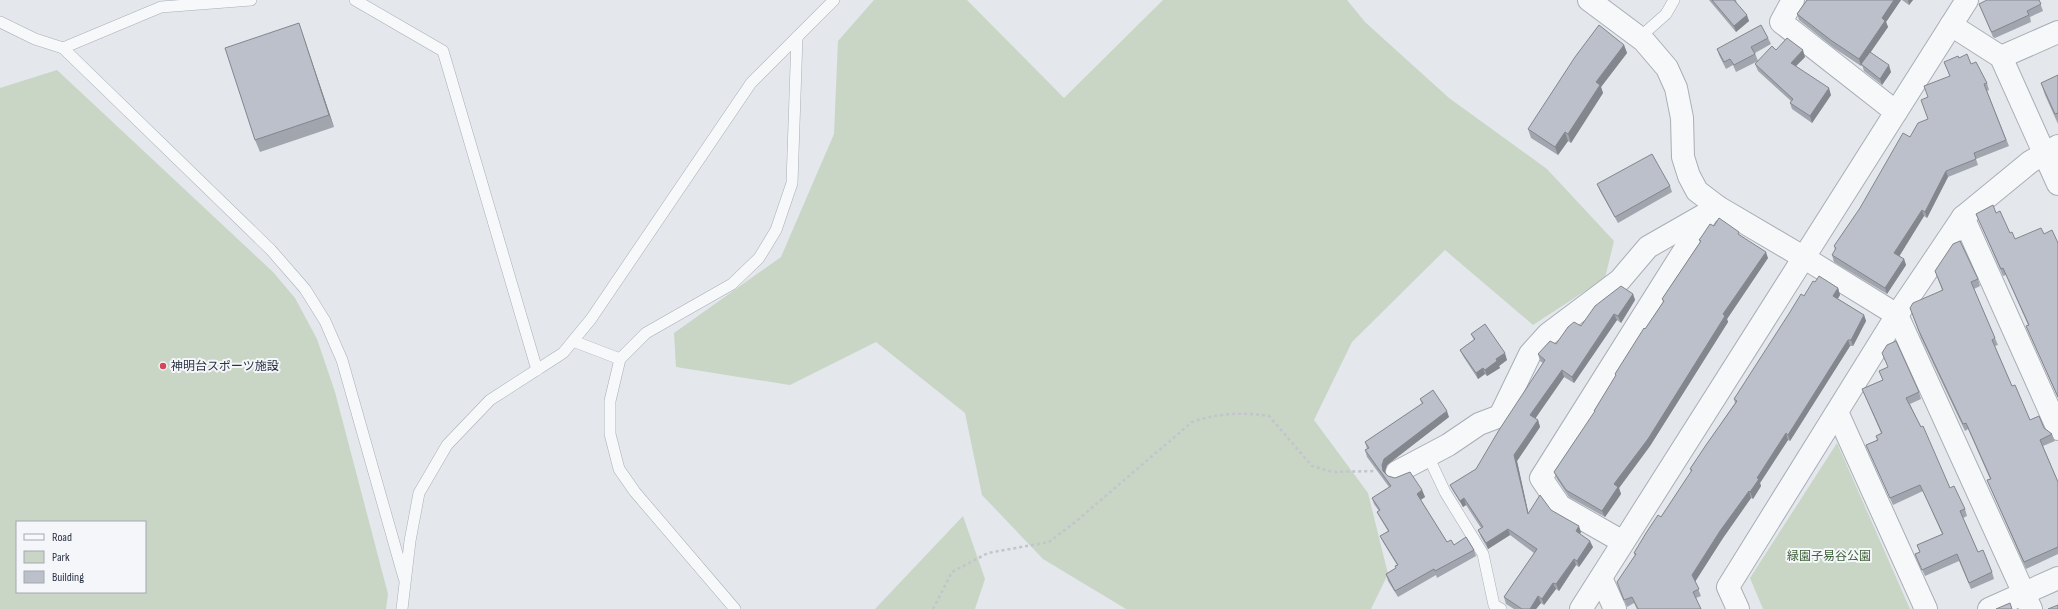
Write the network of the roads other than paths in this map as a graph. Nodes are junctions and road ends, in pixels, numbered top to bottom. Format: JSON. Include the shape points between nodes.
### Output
{"nodes":[{"id":1,"x":251,"y":0,"type":"edge"},
{"id":2,"x":355,"y":0,"type":"edge"},
{"id":3,"x":834,"y":0,"type":"edge"},
{"id":4,"x":1589,"y":0,"type":"edge"},
{"id":5,"x":1674,"y":0,"type":"edge"},
{"id":6,"x":1793,"y":0,"type":"edge"},
{"id":7,"x":1967,"y":0,"type":"edge"},
{"id":8,"x":0,"y":22,"type":"edge"},
{"id":9,"x":1951,"y":25,"type":"junction"},
{"id":10,"x":2058,"y":32,"type":"edge"},
{"id":11,"x":797,"y":37,"type":"junction"},
{"id":12,"x":1639,"y":38,"type":"junction"},
{"id":13,"x":63,"y":48,"type":"junction"},
{"id":14,"x":2001,"y":57,"type":"junction"},
{"id":15,"x":1896,"y":112,"type":"junction"},
{"id":16,"x":2051,"y":150,"type":"edge"},
{"id":17,"x":2058,"y":184,"type":"edge"},
{"id":18,"x":1713,"y":210,"type":"junction"},
{"id":19,"x":1963,"y":217,"type":"junction"},
{"id":20,"x":1803,"y":257,"type":"junction"},
{"id":21,"x":1897,"y":315,"type":"junction"},
{"id":22,"x":573,"y":341,"type":"junction"},
{"id":23,"x":620,"y":359,"type":"junction"},
{"id":24,"x":537,"y":370,"type":"junction"},
{"id":25,"x":1837,"y":412,"type":"junction"},
{"id":26,"x":2058,"y":429,"type":"edge"},
{"id":27,"x":1428,"y":456,"type":"junction"},
{"id":28,"x":1397,"y":472,"type":"road end"},
{"id":29,"x":1623,"y":542,"type":"junction"},
{"id":30,"x":1601,"y":578,"type":"junction"},
{"id":31,"x":2058,"y":578,"type":"edge"},
{"id":32,"x":405,"y":583,"type":"junction"},
{"id":33,"x":2027,"y":601,"type":"edge"},
{"id":34,"x":402,"y":609,"type":"edge"},
{"id":35,"x":735,"y":609,"type":"edge"},
{"id":36,"x":1501,"y":609,"type":"edge"},
{"id":37,"x":1581,"y":609,"type":"edge"},
{"id":38,"x":1615,"y":609,"type":"edge"},
{"id":39,"x":1738,"y":609,"type":"edge"},
{"id":40,"x":1926,"y":609,"type":"edge"},
{"id":41,"x":1989,"y":609,"type":"edge"}],
"edges":[{"from":1,"to":13,"type":"lane","via":[[161,7]]},
{"from":2,"to":24,"type":"lane","via":[[443,51]]},
{"from":3,"to":11,"type":"lane"},
{"from":4,"to":12,"type":"street"},
{"from":5,"to":12,"type":"lane","via":[[1666,14]]},
{"from":6,"to":15,"type":"street","via":[[1781,22]]},
{"from":7,"to":9,"type":"street"},
{"from":8,"to":13,"type":"lane","via":[[35,39]]},
{"from":9,"to":14,"type":"street"},
{"from":9,"to":15,"type":"street"},
{"from":10,"to":14,"type":"street"},
{"from":11,"to":22,"type":"lane","via":[[751,83]]},
{"from":11,"to":23,"type":"lane","via":[[792,183],[776,230],[759,258],[732,284],[646,333]]},
{"from":12,"to":18,"type":"street","via":[[1667,68],[1676,88],[1682,118],[1683,158],[1688,176]]},
{"from":13,"to":32,"type":"lane","via":[[271,250],[305,289],[325,321],[342,360]]},
{"from":14,"to":16,"type":"street"},
{"from":15,"to":20,"type":"street"},
{"from":16,"to":17,"type":"street"},
{"from":16,"to":19,"type":"street"},
{"from":18,"to":20,"type":"street"},
{"from":18,"to":27,"type":"street","via":[[1648,247],[1620,280],[1548,334],[1530,354],[1500,416],[1479,424]]},
{"from":18,"to":29,"type":"street","via":[[1541,478],[1560,506]]},
{"from":19,"to":21,"type":"street"},
{"from":19,"to":26,"type":"street"},
{"from":20,"to":21,"type":"street"},
{"from":20,"to":29,"type":"street"},
{"from":21,"to":25,"type":"street"},
{"from":21,"to":33,"type":"street"},
{"from":22,"to":23,"type":"lane"},
{"from":22,"to":24,"type":"lane","via":[[562,353]]},
{"from":23,"to":35,"type":"lane","via":[[610,401],[610,434],[619,469],[635,492]]},
{"from":24,"to":32,"type":"lane","via":[[490,400],[447,445],[419,493]]},
{"from":25,"to":39,"type":"street","via":[[1728,587]]},
{"from":25,"to":40,"type":"street"},
{"from":27,"to":28,"type":"street"},
{"from":27,"to":36,"type":"lane","via":[[1445,492],[1482,554],[1494,605]]},
{"from":29,"to":30,"type":"street"},
{"from":30,"to":37,"type":"street"},
{"from":30,"to":38,"type":"street"},
{"from":31,"to":33,"type":"street"},
{"from":32,"to":34,"type":"lane"},
{"from":33,"to":41,"type":"street"}]}
